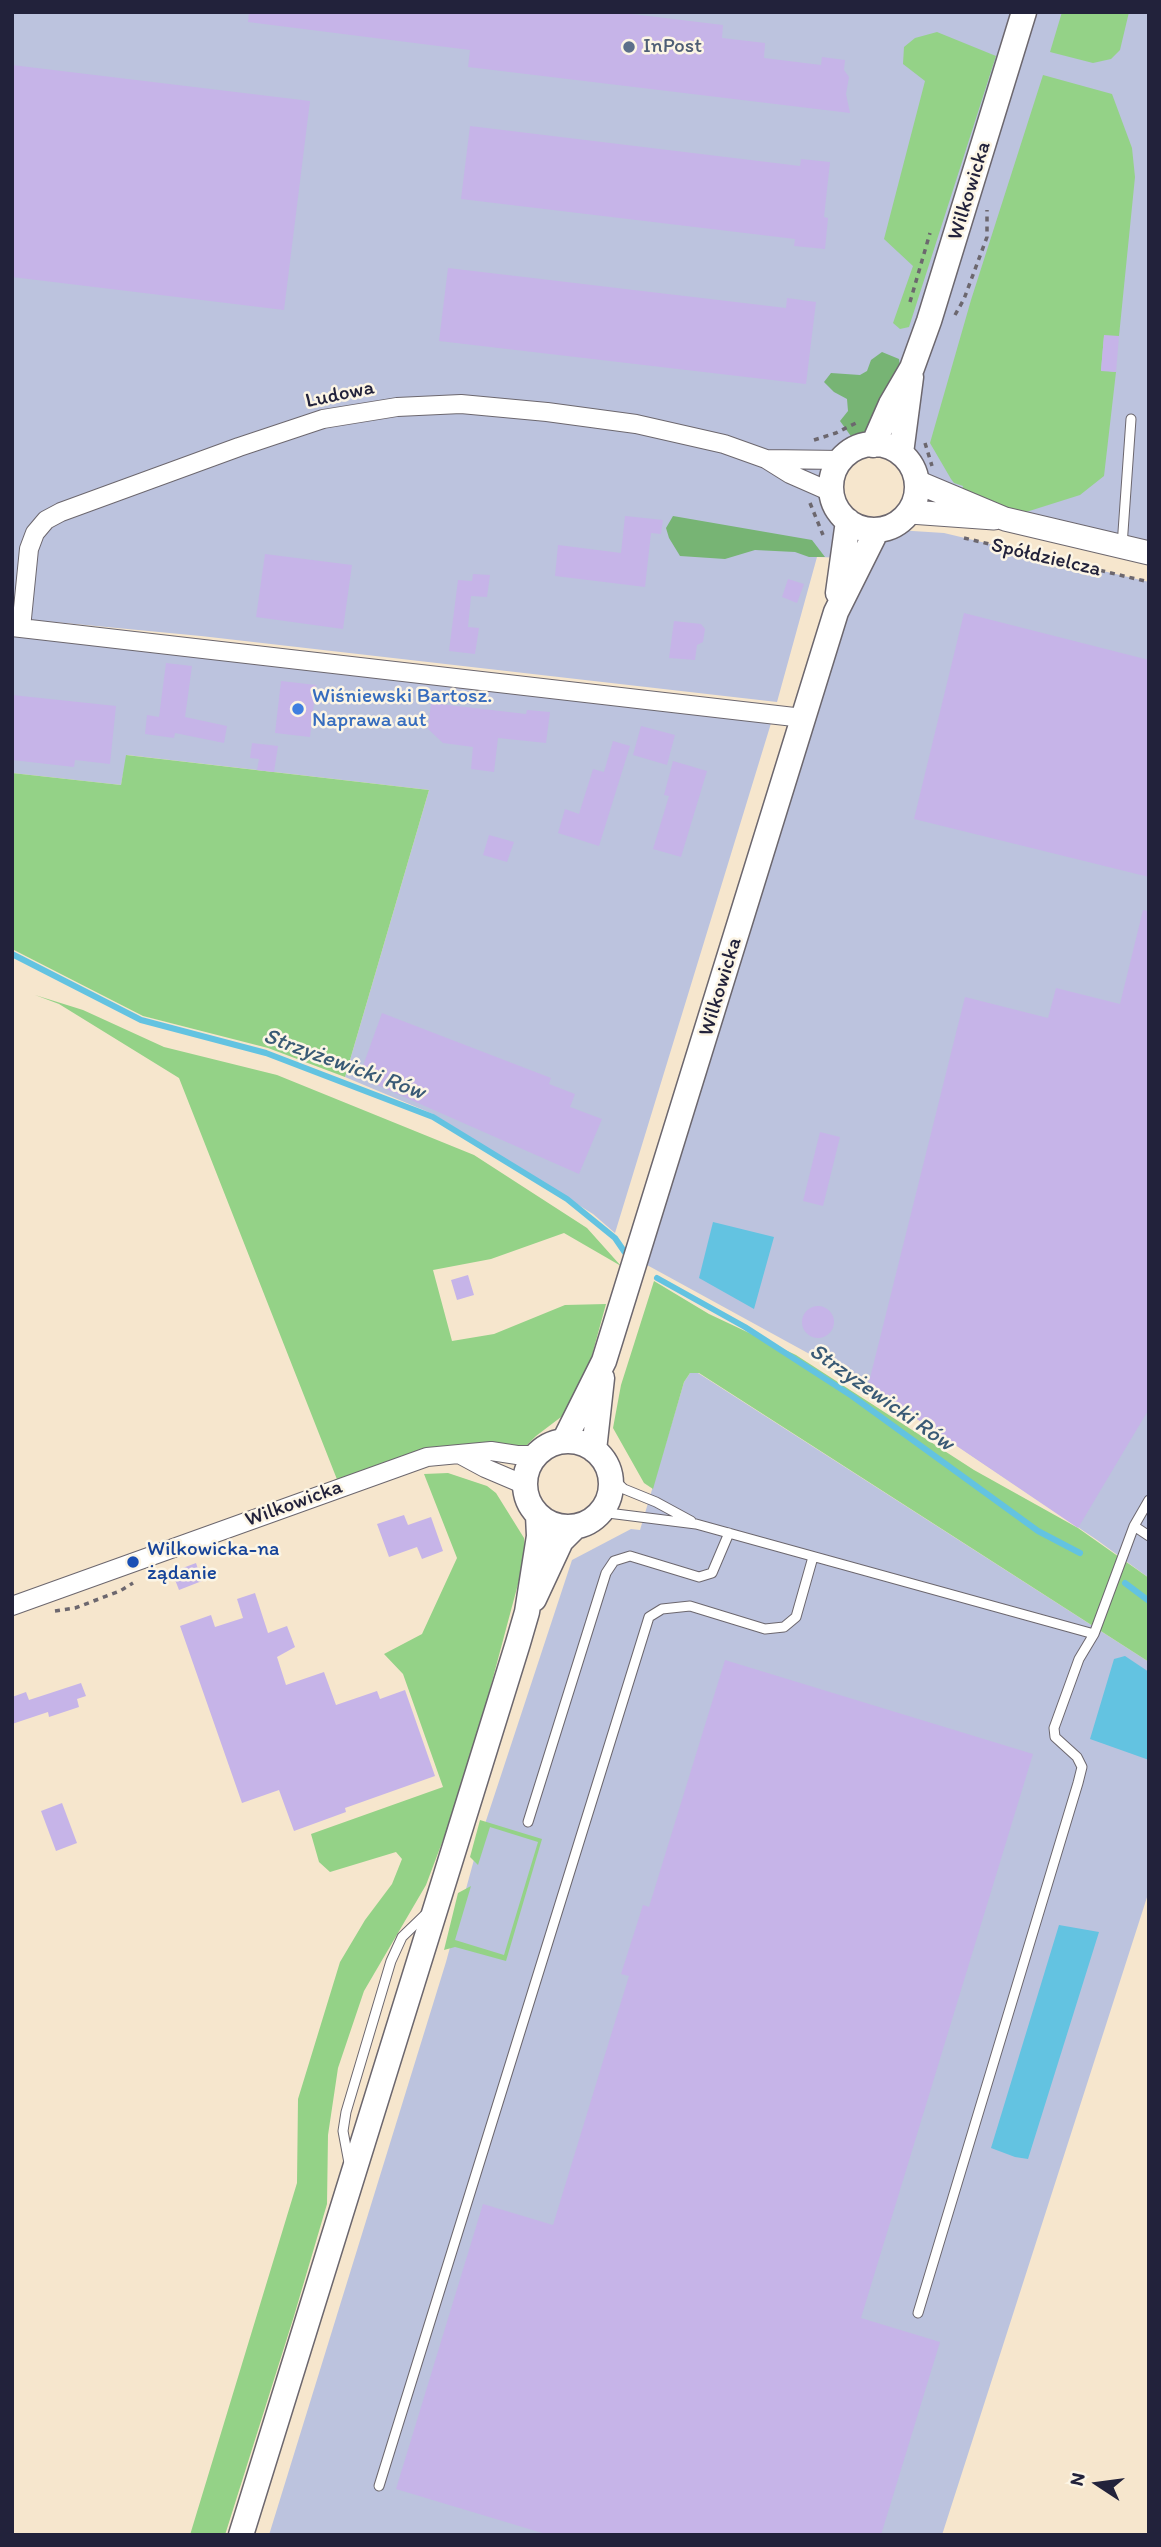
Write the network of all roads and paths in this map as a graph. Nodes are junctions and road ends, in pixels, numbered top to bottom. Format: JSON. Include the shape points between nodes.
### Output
{"nodes":[{"id":1,"x":1024,"y":12,"type":"edge"},
{"id":2,"x":987,"y":198,"type":"dead end"},
{"id":3,"x":930,"y":233,"type":"dead end"},
{"id":4,"x":908,"y":309,"type":"dead end"},
{"id":5,"x":953,"y":318,"type":"dead end"},
{"id":6,"x":912,"y":368,"type":"junction"},
{"id":7,"x":866,"y":418,"type":"dead end"},
{"id":8,"x":1131,"y":419,"type":"dead end"},
{"id":9,"x":921,"y":431,"type":"dead end"},
{"id":10,"x":808,"y":442,"type":"dead end"},
{"id":11,"x":873,"y":445,"type":"junction"},
{"id":12,"x":901,"y":453,"type":"junction"},
{"id":13,"x":766,"y":459,"type":"junction"},
{"id":14,"x":841,"y":460,"type":"junction"},
{"id":15,"x":926,"y":477,"type":"junction"},
{"id":16,"x":820,"y":495,"type":"junction"},
{"id":17,"x":910,"y":512,"type":"junction"},
{"id":18,"x":1005,"y":519,"type":"junction"},
{"id":19,"x":848,"y":521,"type":"junction"},
{"id":20,"x":877,"y":530,"type":"junction"},
{"id":21,"x":824,"y":536,"type":"dead end"},
{"id":22,"x":957,"y":537,"type":"dead end"},
{"id":23,"x":1122,"y":547,"type":"junction"},
{"id":24,"x":1149,"y":553,"type":"edge"},
{"id":25,"x":1149,"y":582,"type":"edge"},
{"id":26,"x":836,"y":612,"type":"junction"},
{"id":27,"x":16,"y":627,"type":"edge"},
{"id":28,"x":803,"y":718,"type":"junction"},
{"id":29,"x":604,"y":1361,"type":"junction"},
{"id":30,"x":564,"y":1441,"type":"junction"},
{"id":31,"x":594,"y":1450,"type":"junction"},
{"id":32,"x":459,"y":1454,"type":"junction"},
{"id":33,"x":537,"y":1455,"type":"junction"},
{"id":34,"x":610,"y":1476,"type":"junction"},
{"id":35,"x":525,"y":1485,"type":"junction"},
{"id":36,"x":1149,"y":1500,"type":"edge"},
{"id":37,"x":600,"y":1512,"type":"junction"},
{"id":38,"x":538,"y":1515,"type":"junction"},
{"id":39,"x":696,"y":1524,"type":"junction"},
{"id":40,"x":1133,"y":1526,"type":"junction"},
{"id":41,"x":575,"y":1527,"type":"junction"},
{"id":42,"x":729,"y":1533,"type":"junction"},
{"id":43,"x":1149,"y":1536,"type":"edge"},
{"id":44,"x":813,"y":1556,"type":"junction"},
{"id":45,"x":12,"y":1606,"type":"edge"},
{"id":46,"x":527,"y":1612,"type":"junction"},
{"id":47,"x":1094,"y":1634,"type":"junction"},
{"id":48,"x":528,"y":1822,"type":"dead end"},
{"id":49,"x":918,"y":2313,"type":"dead end"},
{"id":50,"x":379,"y":2486,"type":"dead end"},
{"id":51,"x":242,"y":2535,"type":"edge"}],
"edges":[{"from":1,"to":6,"type":"main road","name":"Wilkowicka"},
{"from":2,"to":5,"type":"path","via":[[987,237]]},
{"from":3,"to":4,"type":"path"},
{"from":6,"to":11,"type":"main road","name":"Wilkowicka"},
{"from":6,"to":12,"type":"main road","name":"Wilkowicka"},
{"from":7,"to":10,"type":"path"},
{"from":8,"to":23,"type":"lane"},
{"from":9,"to":15,"type":"path"},
{"from":11,"to":12,"type":"main road"},
{"from":11,"to":14,"type":"main road","via":[[855,449]]},
{"from":12,"to":15,"type":"main road"},
{"from":13,"to":14,"type":"street","name":"Ludowa"},
{"from":13,"to":16,"type":"street","name":"Ludowa"},
{"from":13,"to":27,"type":"street","name":"Ludowa","via":[[668,430],[461,404],[397,407],[323,419],[46,520],[29,549]]},
{"from":14,"to":16,"type":"main road"},
{"from":15,"to":17,"type":"main road"},
{"from":15,"to":18,"type":"street","name":"Spółdzielcza"},
{"from":16,"to":19,"type":"main road"},
{"from":16,"to":21,"type":"path"},
{"from":17,"to":18,"type":"street","name":"Spółdzielcza"},
{"from":17,"to":20,"type":"main road","via":[[897,524]]},
{"from":18,"to":23,"type":"street","name":"Spółdzielcza"},
{"from":19,"to":20,"type":"main road"},
{"from":19,"to":26,"type":"main road","name":"Wilkowicka"},
{"from":20,"to":26,"type":"main road","name":"Wilkowicka"},
{"from":22,"to":25,"type":"path","name":"Spółdzielcza"},
{"from":23,"to":24,"type":"street","name":"Spółdzielcza"},
{"from":26,"to":28,"type":"main road","name":"Wilkowicka"},
{"from":27,"to":28,"type":"street","name":"Ludowa"},
{"from":28,"to":29,"type":"main road","name":"Wilkowicka"},
{"from":29,"to":30,"type":"main road","name":"Wilkowicka"},
{"from":29,"to":31,"type":"main road","name":"Wilkowicka"},
{"from":30,"to":31,"type":"main road"},
{"from":30,"to":33,"type":"main road"},
{"from":31,"to":34,"type":"main road"},
{"from":32,"to":33,"type":"street","name":"Wilkowicka"},
{"from":32,"to":35,"type":"street"},
{"from":32,"to":45,"type":"street","name":"Wilkowicka","via":[[427,1457]]},
{"from":33,"to":35,"type":"main road"},
{"from":34,"to":37,"type":"main road","via":[[610,1494]]},
{"from":34,"to":39,"type":"lane","via":[[624,1489]]},
{"from":35,"to":38,"type":"main road"},
{"from":36,"to":40,"type":"lane"},
{"from":37,"to":39,"type":"lane"},
{"from":37,"to":41,"type":"main road"},
{"from":38,"to":41,"type":"main road","via":[[553,1524]]},
{"from":38,"to":46,"type":"main road"},
{"from":39,"to":42,"type":"lane"},
{"from":40,"to":43,"type":"lane"},
{"from":40,"to":47,"type":"lane"},
{"from":41,"to":46,"type":"main road","via":[[561,1541]]},
{"from":42,"to":44,"type":"lane"},
{"from":42,"to":48,"type":"lane","via":[[712,1573],[699,1577],[630,1556],[614,1561],[606,1573]]},
{"from":44,"to":47,"type":"lane"},
{"from":44,"to":50,"type":"lane","via":[[796,1617],[784,1627],[765,1629],[690,1606],[662,1609],[649,1617]]},
{"from":46,"to":51,"type":"main road"},
{"from":47,"to":49,"type":"lane","via":[[1079,1658],[1054,1728],[1055,1737],[1082,1767],[1078,1783]]}]}
